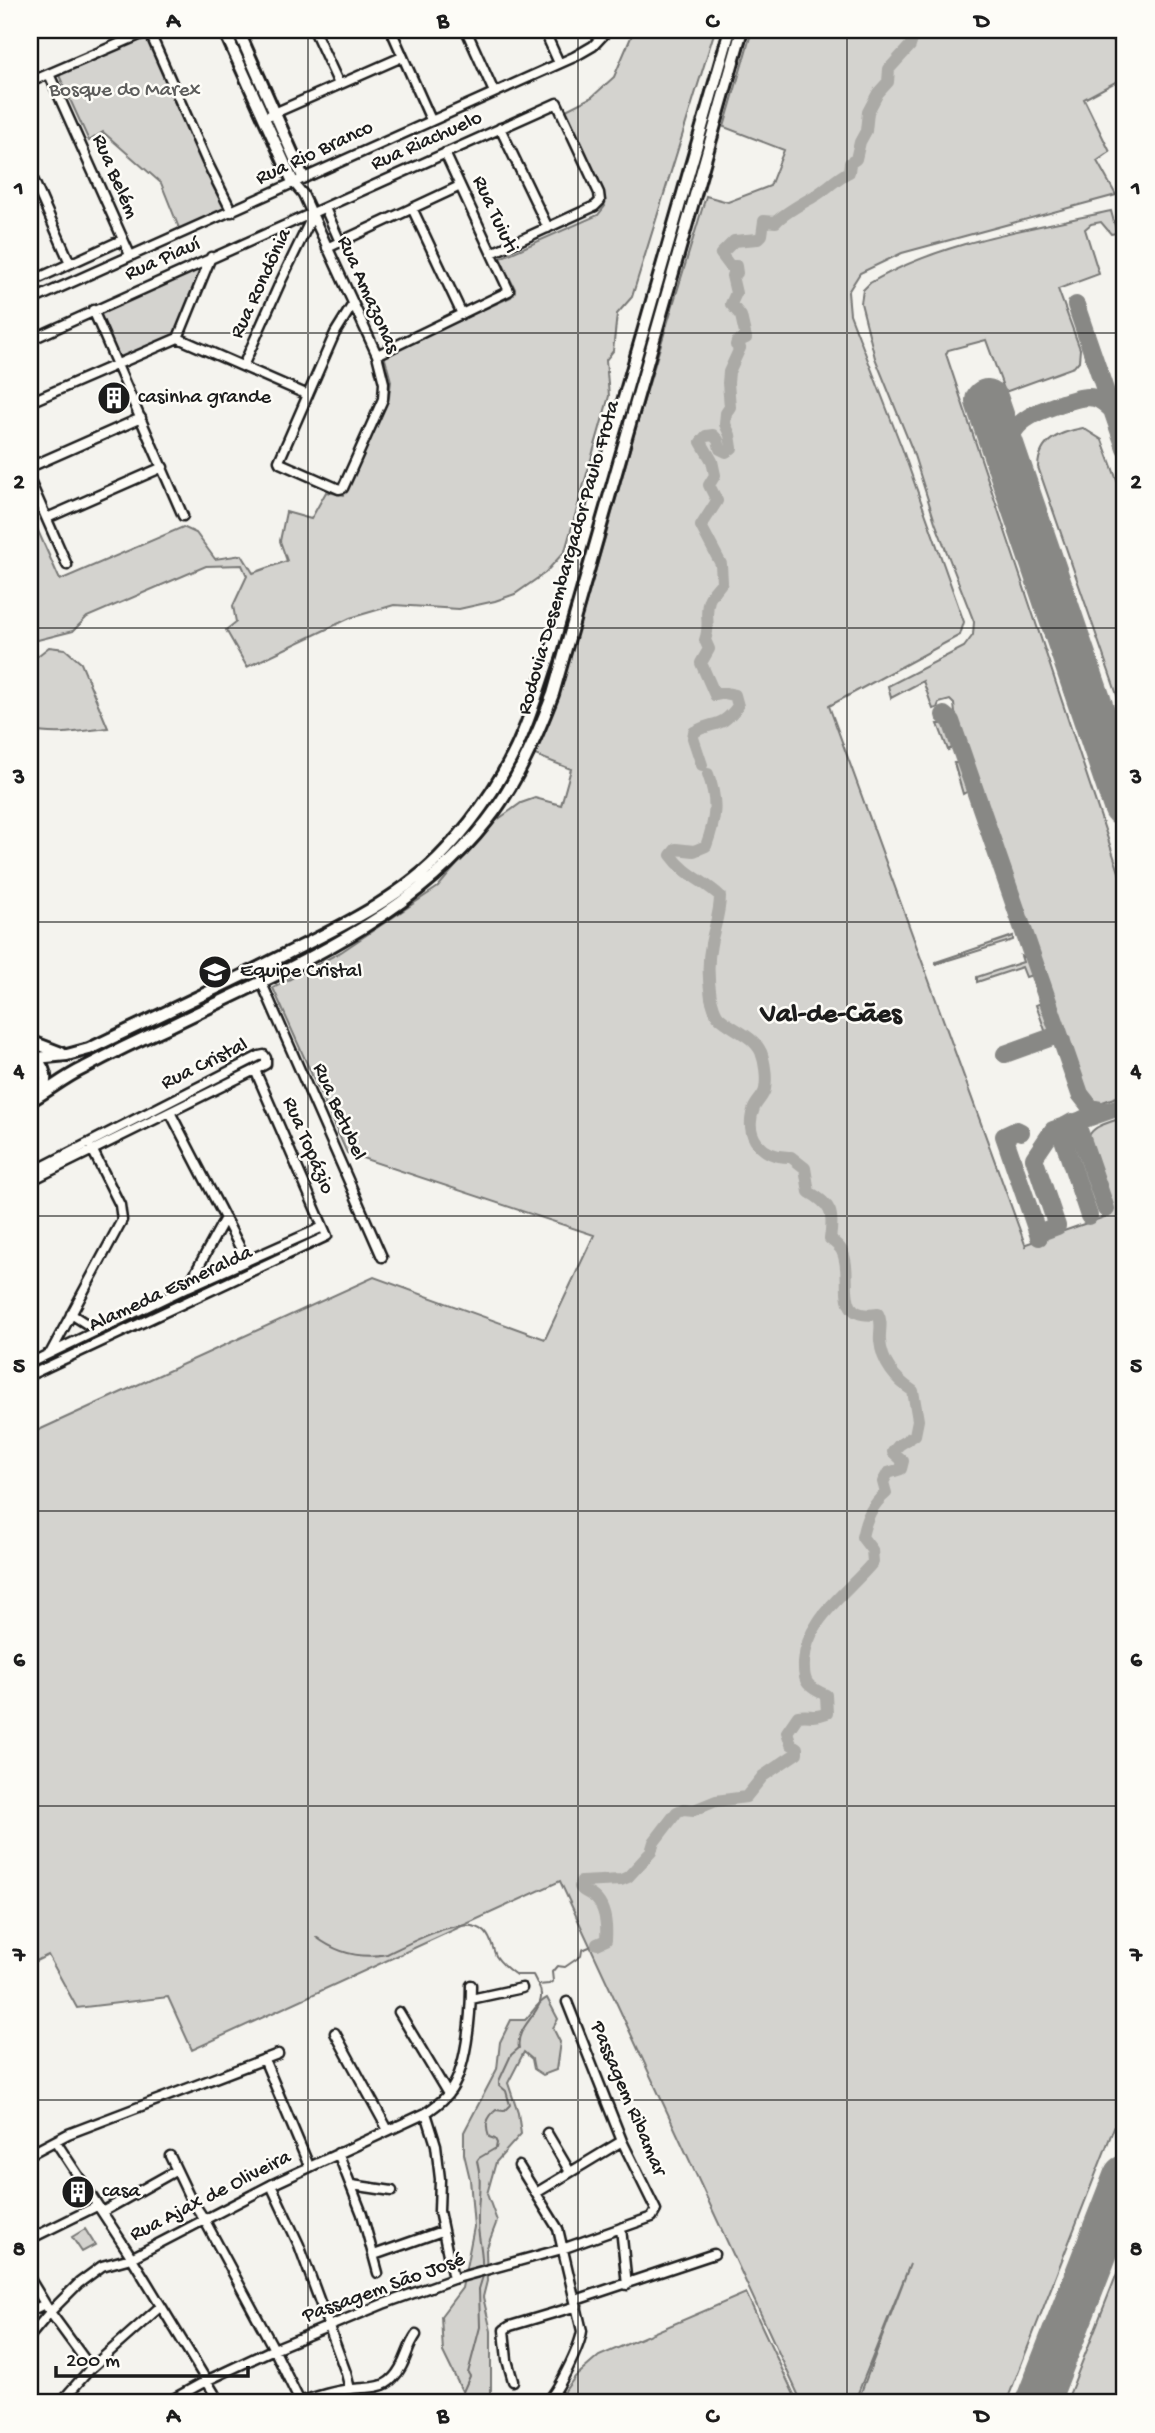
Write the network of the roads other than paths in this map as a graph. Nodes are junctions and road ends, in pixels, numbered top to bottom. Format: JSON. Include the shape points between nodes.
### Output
{"nodes":[{"id":1,"x":150,"y":30,"type":"edge"},
{"id":2,"x":224,"y":30,"type":"edge"},
{"id":3,"x":238,"y":30,"type":"edge"},
{"id":4,"x":314,"y":30,"type":"edge"},
{"id":5,"x":391,"y":30,"type":"edge"},
{"id":6,"x":466,"y":30,"type":"edge"},
{"id":7,"x":544,"y":30,"type":"edge"},
{"id":8,"x":608,"y":30,"type":"edge"},
{"id":9,"x":730,"y":30,"type":"edge"},
{"id":10,"x":741,"y":30,"type":"edge"},
{"id":11,"x":1110,"y":30,"type":"edge"},
{"id":12,"x":1125,"y":36,"type":"edge"},
{"id":13,"x":402,"y":57,"type":"junction"},
{"id":14,"x":559,"y":63,"type":"junction"},
{"id":15,"x":49,"y":74,"type":"junction"},
{"id":16,"x":30,"y":82,"type":"edge"},
{"id":17,"x":339,"y":84,"type":"junction"},
{"id":18,"x":494,"y":92,"type":"junction"},
{"id":19,"x":276,"y":112,"type":"junction"},
{"id":20,"x":263,"y":117,"type":"junction"},
{"id":21,"x":431,"y":120,"type":"junction"},
{"id":22,"x":500,"y":128,"type":"junction"},
{"id":23,"x":446,"y":153,"type":"junction"},
{"id":24,"x":30,"y":172,"type":"edge"},
{"id":25,"x":298,"y":180,"type":"junction"},
{"id":26,"x":460,"y":186,"type":"junction"},
{"id":27,"x":325,"y":208,"type":"junction"},
{"id":28,"x":412,"y":208,"type":"junction"},
{"id":29,"x":232,"y":212,"type":"junction"},
{"id":30,"x":312,"y":216,"type":"junction"},
{"id":31,"x":548,"y":228,"type":"junction"},
{"id":32,"x":122,"y":240,"type":"junction"},
{"id":33,"x":340,"y":242,"type":"junction"},
{"id":34,"x":327,"y":248,"type":"junction"},
{"id":35,"x":492,"y":253,"type":"junction"},
{"id":36,"x":130,"y":255,"type":"junction"},
{"id":37,"x":211,"y":257,"type":"junction"},
{"id":38,"x":70,"y":263,"type":"junction"},
{"id":39,"x":30,"y":282,"type":"edge"},
{"id":40,"x":30,"y":301,"type":"edge"},
{"id":41,"x":353,"y":304,"type":"junction"},
{"id":42,"x":93,"y":310,"type":"junction"},
{"id":43,"x":462,"y":314,"type":"junction"},
{"id":44,"x":178,"y":338,"type":"junction"},
{"id":45,"x":30,"y":340,"type":"edge"},
{"id":46,"x":377,"y":355,"type":"junction"},
{"id":47,"x":118,"y":365,"type":"junction"},
{"id":48,"x":243,"y":366,"type":"junction"},
{"id":49,"x":308,"y":395,"type":"junction"},
{"id":50,"x":30,"y":402,"type":"edge"},
{"id":51,"x":141,"y":418,"type":"junction"},
{"id":52,"x":30,"y":467,"type":"edge"},
{"id":53,"x":163,"y":467,"type":"junction"},
{"id":54,"x":30,"y":481,"type":"edge"},
{"id":55,"x":183,"y":516,"type":"dead end"},
{"id":56,"x":47,"y":518,"type":"junction"},
{"id":57,"x":67,"y":565,"type":"dead end"},
{"id":58,"x":261,"y":981,"type":"junction"},
{"id":59,"x":30,"y":1041,"type":"edge"},
{"id":60,"x":67,"y":1055,"type":"junction"},
{"id":61,"x":33,"y":1057,"type":"edge"},
{"id":62,"x":255,"y":1070,"type":"junction"},
{"id":63,"x":208,"y":1082,"type":"junction"},
{"id":64,"x":213,"y":1091,"type":"junction"},
{"id":65,"x":40,"y":1094,"type":"junction"},
{"id":66,"x":30,"y":1101,"type":"edge"},
{"id":67,"x":170,"y":1112,"type":"junction"},
{"id":68,"x":92,"y":1149,"type":"junction"},
{"id":69,"x":50,"y":1167,"type":"junction"},
{"id":70,"x":30,"y":1173,"type":"edge"},
{"id":71,"x":30,"y":1181,"type":"edge"},
{"id":72,"x":225,"y":1218,"type":"junction"},
{"id":73,"x":323,"y":1227,"type":"junction"},
{"id":74,"x":327,"y":1236,"type":"joint"},
{"id":75,"x":382,"y":1257,"type":"dead end"},
{"id":76,"x":247,"y":1261,"type":"junction"},
{"id":77,"x":234,"y":1267,"type":"junction"},
{"id":78,"x":240,"y":1277,"type":"junction"},
{"id":79,"x":188,"y":1287,"type":"junction"},
{"id":80,"x":71,"y":1314,"type":"junction"},
{"id":81,"x":106,"y":1326,"type":"junction"},
{"id":82,"x":96,"y":1330,"type":"junction"},
{"id":83,"x":111,"y":1337,"type":"junction"},
{"id":84,"x":51,"y":1352,"type":"junction"},
{"id":85,"x":30,"y":1363,"type":"edge"},
{"id":86,"x":30,"y":1375,"type":"edge"},
{"id":87,"x":471,"y":1985,"type":"dead end"},
{"id":88,"x":522,"y":1988,"type":"dead end"},
{"id":89,"x":471,"y":1999,"type":"junction"},
{"id":90,"x":567,"y":2002,"type":"dead end"},
{"id":91,"x":399,"y":2012,"type":"dead end"},
{"id":92,"x":335,"y":2033,"type":"dead end"},
{"id":93,"x":278,"y":2054,"type":"dead end"},
{"id":94,"x":264,"y":2059,"type":"junction"},
{"id":95,"x":449,"y":2094,"type":"junction"},
{"id":96,"x":426,"y":2113,"type":"junction"},
{"id":97,"x":388,"y":2130,"type":"junction"},
{"id":98,"x":547,"y":2133,"type":"dead end"},
{"id":99,"x":622,"y":2141,"type":"junction"},
{"id":100,"x":56,"y":2142,"type":"junction"},
{"id":101,"x":338,"y":2153,"type":"junction"},
{"id":102,"x":30,"y":2154,"type":"edge"},
{"id":103,"x":170,"y":2156,"type":"dead end"},
{"id":104,"x":309,"y":2166,"type":"junction"},
{"id":105,"x":519,"y":2166,"type":"dead end"},
{"id":106,"x":175,"y":2171,"type":"junction"},
{"id":107,"x":570,"y":2172,"type":"junction"},
{"id":108,"x":271,"y":2185,"type":"junction"},
{"id":109,"x":352,"y":2185,"type":"junction"},
{"id":110,"x":392,"y":2191,"type":"dead end"},
{"id":111,"x":536,"y":2193,"type":"junction"},
{"id":112,"x":100,"y":2209,"type":"junction"},
{"id":113,"x":656,"y":2210,"type":"joint"},
{"id":114,"x":204,"y":2219,"type":"junction"},
{"id":115,"x":621,"y":2228,"type":"junction"},
{"id":116,"x":442,"y":2231,"type":"junction"},
{"id":117,"x":30,"y":2239,"type":"edge"},
{"id":118,"x":562,"y":2249,"type":"junction"},
{"id":119,"x":714,"y":2253,"type":"dead end"},
{"id":120,"x":374,"y":2255,"type":"junction"},
{"id":121,"x":131,"y":2258,"type":"junction"},
{"id":122,"x":378,"y":2273,"type":"dead end"},
{"id":123,"x":453,"y":2278,"type":"junction"},
{"id":124,"x":30,"y":2279,"type":"edge"},
{"id":125,"x":627,"y":2285,"type":"junction"},
{"id":126,"x":577,"y":2303,"type":"junction"},
{"id":127,"x":161,"y":2306,"type":"junction"},
{"id":128,"x":48,"y":2308,"type":"junction"},
{"id":129,"x":30,"y":2311,"type":"edge"},
{"id":130,"x":328,"y":2326,"type":"junction"},
{"id":131,"x":416,"y":2335,"type":"dead end"},
{"id":132,"x":30,"y":2336,"type":"edge"},
{"id":133,"x":274,"y":2349,"type":"junction"},
{"id":134,"x":91,"y":2368,"type":"junction"},
{"id":135,"x":206,"y":2381,"type":"junction"},
{"id":136,"x":513,"y":2381,"type":"dead end"},
{"id":137,"x":350,"y":2389,"type":"junction"},
{"id":138,"x":298,"y":2402,"type":"edge"},
{"id":139,"x":60,"y":2403,"type":"edge"},
{"id":140,"x":166,"y":2403,"type":"edge"},
{"id":141,"x":220,"y":2403,"type":"edge"},
{"id":142,"x":545,"y":2403,"type":"edge"}],
"edges":[{"from":1,"to":15,"type":"street"},
{"from":1,"to":29,"type":"street"},
{"from":2,"to":20,"type":"street"},
{"from":3,"to":19,"type":"street"},
{"from":4,"to":17,"type":"street"},
{"from":5,"to":13,"type":"street"},
{"from":6,"to":18,"type":"street"},
{"from":7,"to":14,"type":"street"},
{"from":8,"to":14,"type":"street","name":"Rua Rio Branco","via":[[586,51]]},
{"from":9,"to":60,"type":"street","name":"Rodovia Desembargador Paulo Frota","via":[[550,655],[526,727],[490,792],[446,850],[391,896],[326,934],[89,1049]]},
{"from":10,"to":58,"type":"street","name":"Rodovia Desembargador Paulo Frota","via":[[557,682],[530,749],[487,820],[426,885],[391,910]]},
{"from":11,"to":12,"type":"street"},
{"from":13,"to":17,"type":"street"},
{"from":13,"to":21,"type":"street"},
{"from":14,"to":18,"type":"street","name":"Rua Rio Branco"},
{"from":15,"to":16,"type":"street"},
{"from":15,"to":32,"type":"street","name":"Rua Belém"},
{"from":17,"to":19,"type":"street"},
{"from":18,"to":21,"type":"street","name":"Rua Rio Branco"},
{"from":19,"to":20,"type":"street"},
{"from":19,"to":25,"type":"street"},
{"from":20,"to":25,"type":"street"},
{"from":21,"to":25,"type":"street","name":"Rua Rio Branco"},
{"from":22,"to":23,"type":"street","name":"Rua Riachuelo"},
{"from":22,"to":31,"type":"street"},
{"from":22,"to":31,"type":"street","name":"Rua Riachuelo","via":[[557,103],[600,199],[595,206]]},
{"from":23,"to":26,"type":"street","name":"Rua Tuiuti"},
{"from":23,"to":27,"type":"street","name":"Rua Riachuelo"},
{"from":24,"to":38,"type":"street"},
{"from":25,"to":29,"type":"street","name":"Rua Rio Branco"},
{"from":25,"to":30,"type":"street","name":"Rua Amazonas"},
{"from":26,"to":28,"type":"street"},
{"from":26,"to":35,"type":"street","name":"Rua Tuiuti"},
{"from":27,"to":30,"type":"street","name":"Rua Riachuelo"},
{"from":27,"to":33,"type":"street"},
{"from":28,"to":33,"type":"street"},
{"from":28,"to":43,"type":"street"},
{"from":29,"to":36,"type":"street","name":"Rua Rio Branco"},
{"from":30,"to":34,"type":"street","name":"Rua Amazonas"},
{"from":30,"to":37,"type":"street","name":"Rua Piauí"},
{"from":30,"to":48,"type":"street","name":"Rua Rondônia"},
{"from":31,"to":35,"type":"street"},
{"from":32,"to":36,"type":"street","name":"Rua Belém"},
{"from":32,"to":38,"type":"street"},
{"from":33,"to":34,"type":"street"},
{"from":34,"to":41,"type":"street","name":"Rua Amazonas"},
{"from":35,"to":43,"type":"street","name":"Rua Tuiuti","via":[[509,292]]},
{"from":36,"to":40,"type":"street","name":"Rua Rio Branco"},
{"from":37,"to":42,"type":"street","name":"Rua Piauí"},
{"from":37,"to":44,"type":"street"},
{"from":38,"to":39,"type":"street"},
{"from":41,"to":46,"type":"street","name":"Rua Amazonas"},
{"from":41,"to":49,"type":"street"},
{"from":42,"to":45,"type":"street","name":"Rua Piauí"},
{"from":42,"to":47,"type":"street"},
{"from":43,"to":46,"type":"street"},
{"from":44,"to":47,"type":"street"},
{"from":44,"to":48,"type":"street"},
{"from":46,"to":49,"type":"street","name":"Rua Amazonas","via":[[383,399],[342,488],[279,462]]},
{"from":47,"to":50,"type":"street"},
{"from":47,"to":51,"type":"street"},
{"from":48,"to":49,"type":"street"},
{"from":51,"to":52,"type":"street"},
{"from":51,"to":53,"type":"street"},
{"from":53,"to":55,"type":"street"},
{"from":53,"to":56,"type":"street"},
{"from":54,"to":56,"type":"street"},
{"from":56,"to":57,"type":"street"},
{"from":58,"to":65,"type":"street","name":"Rodovia Desembargador Paulo Frota","via":[[83,1068]]},
{"from":58,"to":75,"type":"street","name":"Rua Betubel"},
{"from":59,"to":60,"type":"street"},
{"from":60,"to":61,"type":"street","name":"Rodovia Desembargador Paulo Frota"},
{"from":61,"to":65,"type":"street","via":[[46,1075]]},
{"from":62,"to":63,"type":"street","name":"Rua Cristal","via":[[266,1064],[264,1055]]},
{"from":62,"to":64,"type":"street","name":"Rua Cristal"},
{"from":62,"to":73,"type":"street","name":"Rua Topázio"},
{"from":63,"to":64,"type":"street"},
{"from":63,"to":69,"type":"street","name":"Rua Cristal"},
{"from":64,"to":67,"type":"street","name":"Rua Cristal"},
{"from":65,"to":66,"type":"street","name":"Rodovia Desembargador Paulo Frota"},
{"from":67,"to":68,"type":"street","name":"Rua Cristal"},
{"from":67,"to":72,"type":"street"},
{"from":68,"to":69,"type":"street","name":"Rua Cristal"},
{"from":68,"to":80,"type":"street","via":[[120,1205],[122,1220]]},
{"from":69,"to":70,"type":"street","name":"Rua Cristal"},
{"from":69,"to":71,"type":"street","name":"Rua Cristal"},
{"from":72,"to":76,"type":"street"},
{"from":72,"to":79,"type":"street"},
{"from":73,"to":74,"type":"street","name":"Rua Topázio"},
{"from":73,"to":76,"type":"street","name":"Alameda Esmeralda"},
{"from":74,"to":78,"type":"street","name":"Alameda Esmeralda"},
{"from":76,"to":77,"type":"street","name":"Alameda Esmeralda"},
{"from":77,"to":78,"type":"street"},
{"from":77,"to":79,"type":"street","name":"Alameda Esmeralda"},
{"from":78,"to":83,"type":"street","name":"Alameda Esmeralda"},
{"from":79,"to":81,"type":"street","name":"Alameda Esmeralda"},
{"from":80,"to":82,"type":"street"},
{"from":80,"to":84,"type":"street"},
{"from":81,"to":82,"type":"street","name":"Alameda Esmeralda"},
{"from":81,"to":83,"type":"street"},
{"from":82,"to":84,"type":"street","name":"Alameda Esmeralda"},
{"from":83,"to":86,"type":"street","name":"Alameda Esmeralda"},
{"from":84,"to":85,"type":"street","name":"Alameda Esmeralda"},
{"from":87,"to":89,"type":"street"},
{"from":88,"to":89,"type":"street"},
{"from":89,"to":95,"type":"street","via":[[459,2074]]},
{"from":90,"to":99,"type":"street","name":"Passagem Ribamar"},
{"from":91,"to":95,"type":"street"},
{"from":92,"to":97,"type":"street"},
{"from":93,"to":94,"type":"street"},
{"from":94,"to":100,"type":"street"},
{"from":94,"to":104,"type":"street"},
{"from":95,"to":96,"type":"street","name":"Rua Ajax de Oliveira"},
{"from":96,"to":97,"type":"street","name":"Rua Ajax de Oliveira"},
{"from":96,"to":116,"type":"street","via":[[436,2145]]},
{"from":97,"to":101,"type":"street","name":"Rua Ajax de Oliveira"},
{"from":98,"to":107,"type":"street"},
{"from":99,"to":107,"type":"street"},
{"from":99,"to":113,"type":"street","name":"Passagem Ribamar"},
{"from":100,"to":102,"type":"street"},
{"from":100,"to":112,"type":"street"},
{"from":101,"to":104,"type":"street","name":"Rua Ajax de Oliveira"},
{"from":101,"to":109,"type":"street"},
{"from":103,"to":106,"type":"street"},
{"from":104,"to":108,"type":"street","name":"Rua Ajax de Oliveira"},
{"from":105,"to":111,"type":"street"},
{"from":106,"to":112,"type":"street"},
{"from":106,"to":114,"type":"street"},
{"from":107,"to":111,"type":"street"},
{"from":108,"to":114,"type":"street","name":"Rua Ajax de Oliveira"},
{"from":108,"to":130,"type":"street"},
{"from":109,"to":110,"type":"street"},
{"from":109,"to":120,"type":"street"},
{"from":111,"to":118,"type":"street","via":[[558,2229]]},
{"from":112,"to":117,"type":"street"},
{"from":112,"to":121,"type":"street"},
{"from":113,"to":115,"type":"street","name":"Passagem São José","via":[[652,2217]]},
{"from":114,"to":121,"type":"street","name":"Rua Ajax de Oliveira"},
{"from":114,"to":133,"type":"street"},
{"from":115,"to":118,"type":"street","name":"Passagem São José"},
{"from":115,"to":125,"type":"street"},
{"from":116,"to":120,"type":"street"},
{"from":116,"to":123,"type":"street"},
{"from":118,"to":123,"type":"street","name":"Passagem São José"},
{"from":118,"to":126,"type":"street"},
{"from":119,"to":125,"type":"street"},
{"from":120,"to":122,"type":"street"},
{"from":121,"to":127,"type":"street"},
{"from":121,"to":128,"type":"street","name":"Rua Ajax de Oliveira","via":[[102,2266]]},
{"from":123,"to":130,"type":"street","name":"Passagem São José"},
{"from":124,"to":128,"type":"street"},
{"from":125,"to":126,"type":"street"},
{"from":126,"to":136,"type":"street","via":[[510,2326],[503,2333]]},
{"from":126,"to":142,"type":"street","via":[[582,2331],[579,2344],[554,2395]]},
{"from":127,"to":134,"type":"street"},
{"from":127,"to":135,"type":"street"},
{"from":128,"to":129,"type":"street"},
{"from":128,"to":132,"type":"street","name":"Rua Ajax de Oliveira"},
{"from":128,"to":134,"type":"street"},
{"from":130,"to":133,"type":"street","name":"Passagem São José"},
{"from":130,"to":137,"type":"street"},
{"from":131,"to":137,"type":"street","via":[[392,2379],[374,2387]]},
{"from":133,"to":135,"type":"street","name":"Passagem São José"},
{"from":133,"to":138,"type":"street"},
{"from":134,"to":139,"type":"street"},
{"from":135,"to":140,"type":"street","name":"Passagem São José"},
{"from":135,"to":141,"type":"street"},
{"from":137,"to":138,"type":"street"}]}
